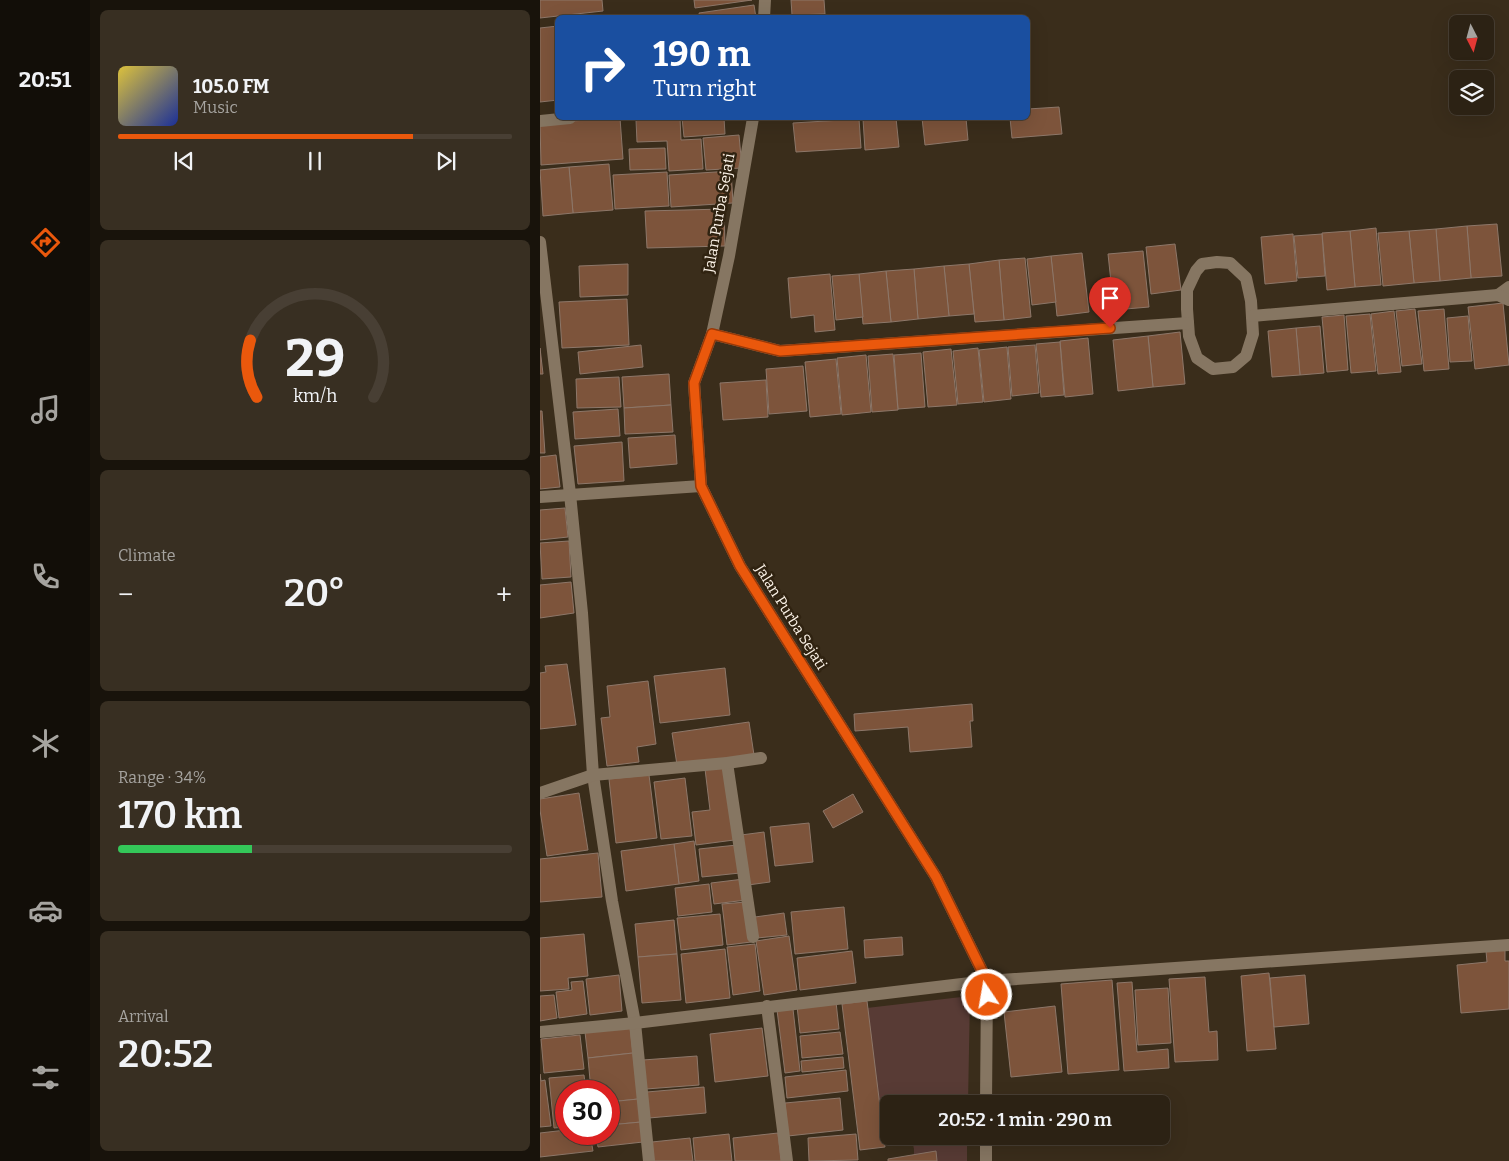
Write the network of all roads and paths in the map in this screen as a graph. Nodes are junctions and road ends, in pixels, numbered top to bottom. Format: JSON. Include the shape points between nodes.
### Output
{"nodes":[{"id":1,"x":766,"y":0,"type":"edge"},
{"id":2,"x":764,"y":15,"type":"edge"},
{"id":3,"x":555,"y":120,"type":"edge"},
{"id":4,"x":753,"y":120,"type":"edge"},
{"id":5,"x":540,"y":121,"type":"edge"},
{"id":6,"x":540,"y":242,"type":"edge"},
{"id":7,"x":1509,"y":287,"type":"edge"},
{"id":8,"x":1504,"y":298,"type":"edge"},
{"id":9,"x":1252,"y":316,"type":"junction"},
{"id":10,"x":1188,"y":323,"type":"junction"},
{"id":11,"x":712,"y":334,"type":"junction"},
{"id":12,"x":701,"y":486,"type":"junction"},
{"id":13,"x":570,"y":494,"type":"junction"},
{"id":14,"x":540,"y":496,"type":"edge"},
{"id":15,"x":761,"y":758,"type":"dead end"},
{"id":16,"x":727,"y":763,"type":"junction"},
{"id":17,"x":593,"y":775,"type":"junction"},
{"id":18,"x":540,"y":793,"type":"edge"},
{"id":19,"x":753,"y":937,"type":"dead end"},
{"id":20,"x":1509,"y":945,"type":"edge"},
{"id":21,"x":987,"y":981,"type":"junction"},
{"id":22,"x":767,"y":1006,"type":"junction"},
{"id":23,"x":635,"y":1023,"type":"junction"},
{"id":24,"x":540,"y":1032,"type":"edge"},
{"id":25,"x":986,"y":1095,"type":"edge"},
{"id":26,"x":986,"y":1145,"type":"edge"},
{"id":27,"x":648,"y":1161,"type":"edge"},
{"id":28,"x":787,"y":1161,"type":"edge"},
{"id":29,"x":986,"y":1161,"type":"edge"}],
"edges":[{"from":1,"to":2,"type":"street"},
{"from":3,"to":5,"type":"street"},
{"from":4,"to":11,"type":"street","name":"Jalan Purba Sejati"},
{"from":6,"to":13,"type":"street"},
{"from":7,"to":8,"type":"street"},
{"from":8,"to":9,"type":"street"},
{"from":9,"to":10,"type":"street","via":[[1253,334],[1246,356],[1233,368],[1213,369],[1197,358]]},
{"from":9,"to":10,"type":"street","via":[[1246,278],[1230,263],[1217,262],[1202,264],[1196,271],[1187,290]]},
{"from":10,"to":11,"type":"street","via":[[780,351]]},
{"from":11,"to":12,"type":"street","name":"Jalan Purba Sejati","via":[[694,383]]},
{"from":12,"to":13,"type":"street"},
{"from":12,"to":21,"type":"street","name":"Jalan Purba Sejati","via":[[740,566],[936,877]]},
{"from":13,"to":14,"type":"street"},
{"from":13,"to":17,"type":"street"},
{"from":15,"to":16,"type":"street"},
{"from":16,"to":17,"type":"street"},
{"from":16,"to":19,"type":"street"},
{"from":17,"to":18,"type":"street"},
{"from":17,"to":23,"type":"street"},
{"from":20,"to":21,"type":"street"},
{"from":21,"to":22,"type":"street"},
{"from":21,"to":25,"type":"street","name":"Jalan Purba Sejati"},
{"from":22,"to":23,"type":"street"},
{"from":22,"to":28,"type":"street"},
{"from":23,"to":24,"type":"street"},
{"from":23,"to":27,"type":"street"},
{"from":26,"to":29,"type":"street"}]}
